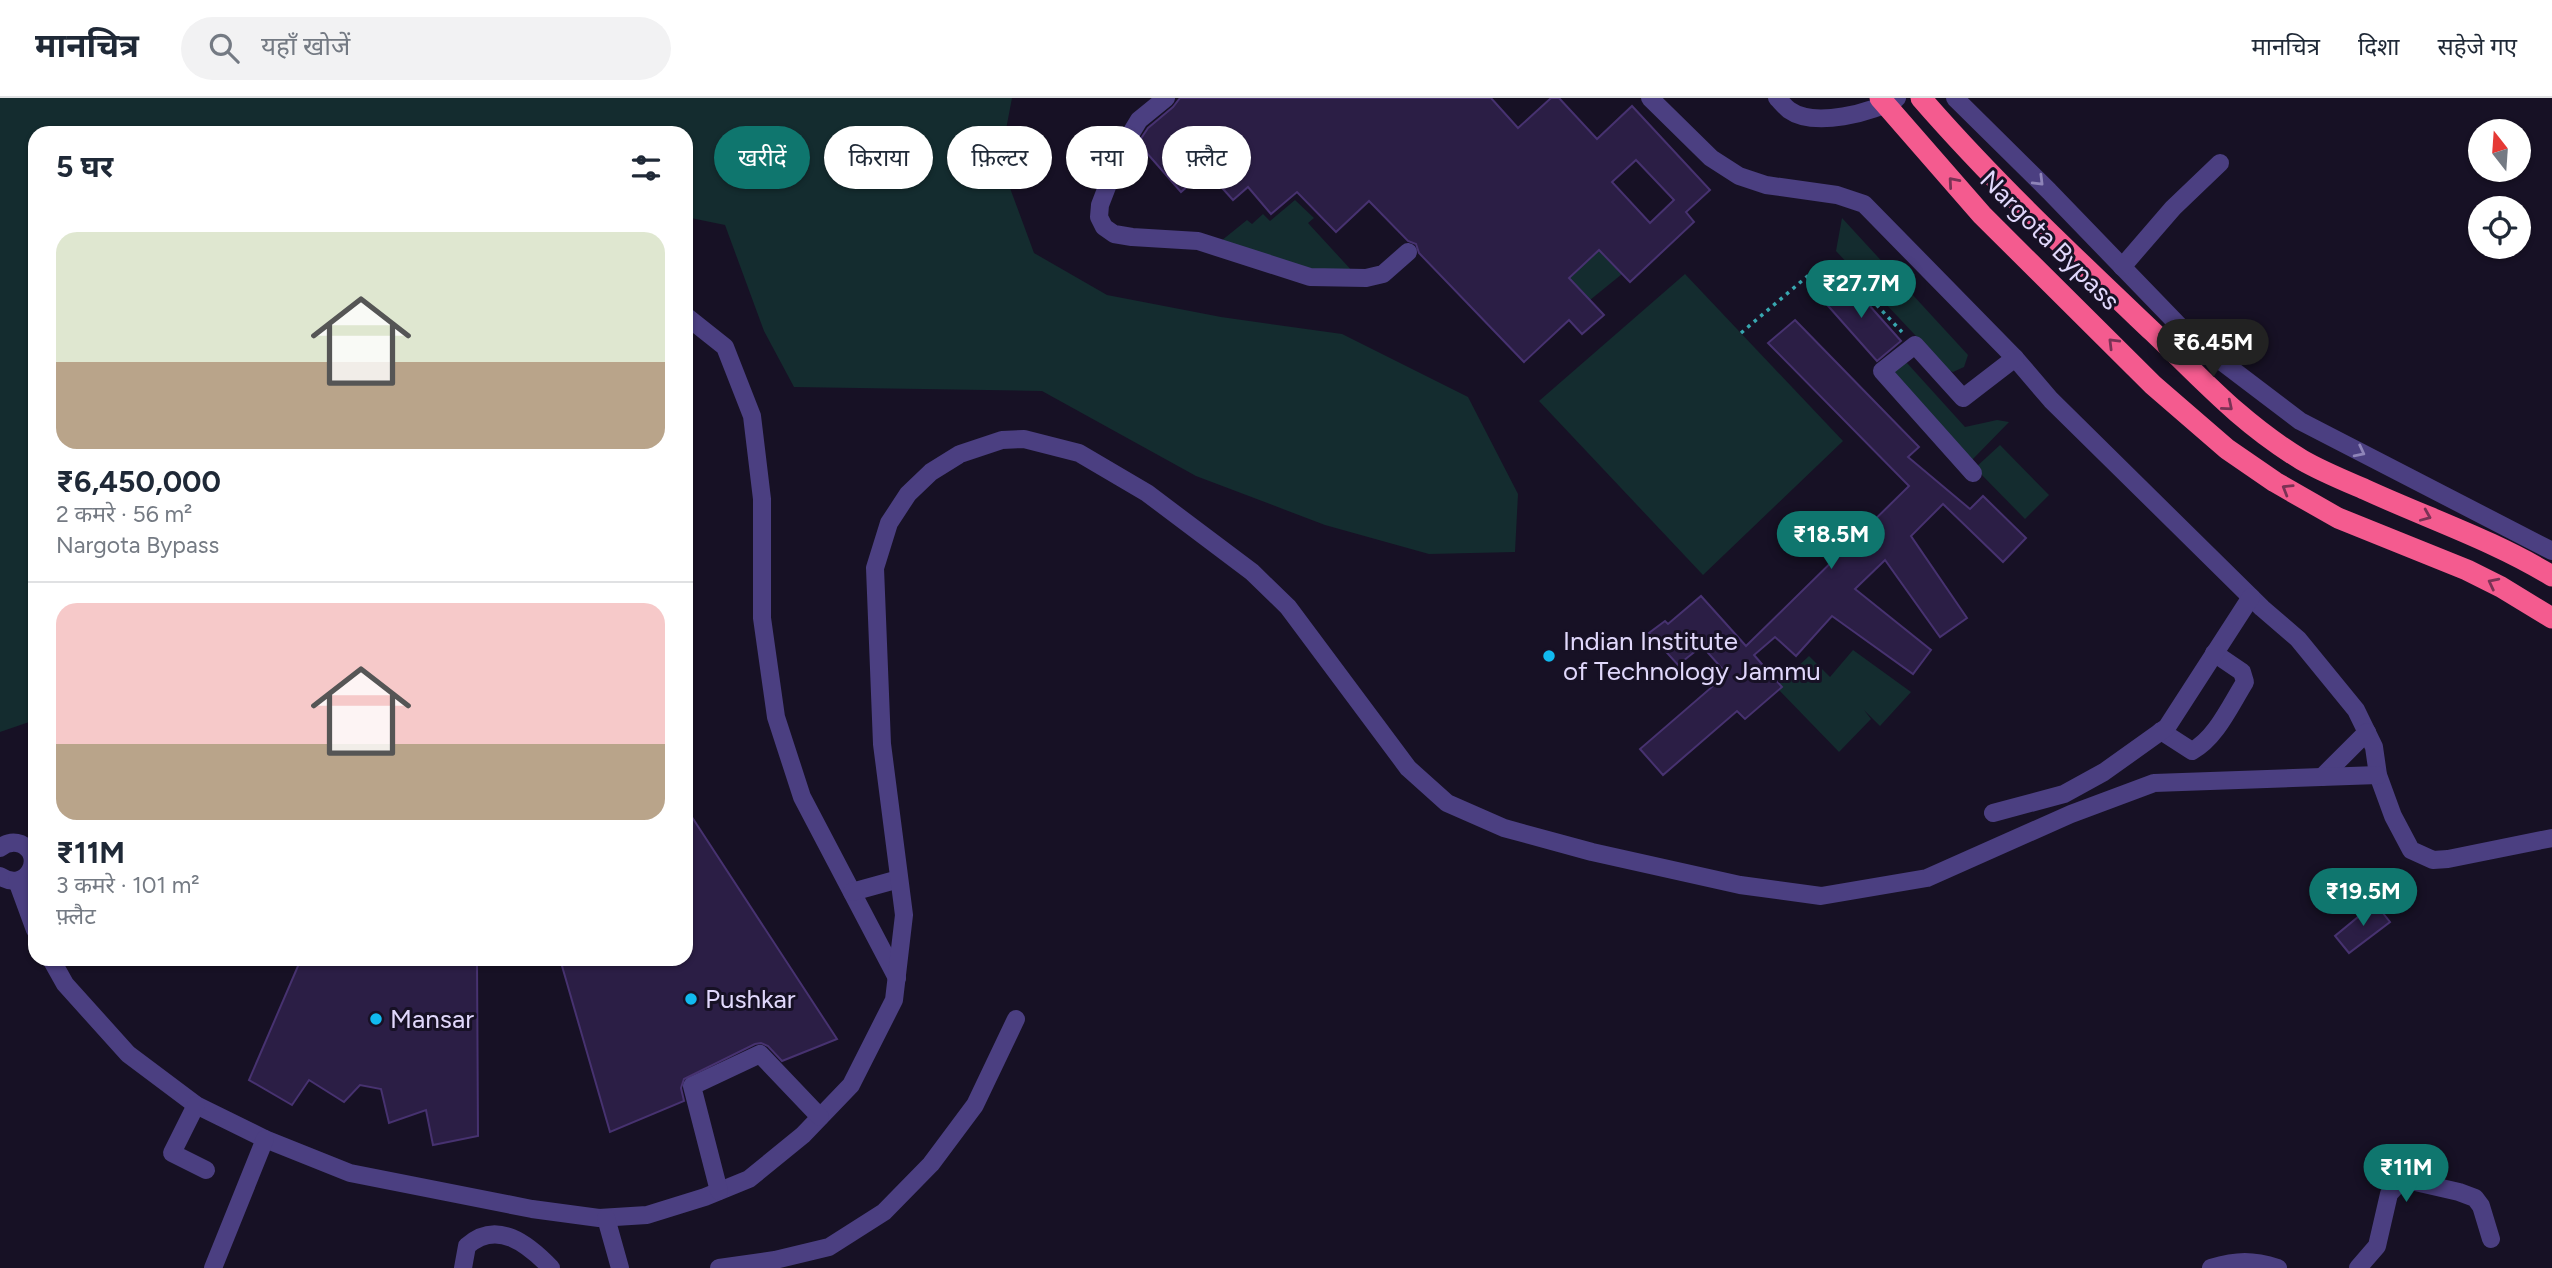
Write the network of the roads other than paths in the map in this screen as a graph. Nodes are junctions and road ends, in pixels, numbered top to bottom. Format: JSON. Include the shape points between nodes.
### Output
{"nodes":[{"id":1,"x":1166,"y":98,"type":"edge"},
{"id":2,"x":1650,"y":98,"type":"edge"},
{"id":3,"x":1777,"y":98,"type":"edge"},
{"id":4,"x":1921,"y":98,"type":"edge"},
{"id":5,"x":1955,"y":98,"type":"edge"},
{"id":6,"x":1887,"y":100,"type":"edge"},
{"id":7,"x":2220,"y":163,"type":"dead end"},
{"id":8,"x":1408,"y":252,"type":"dead end"},
{"id":9,"x":2122,"y":267,"type":"junction"},
{"id":10,"x":693,"y":322,"type":"edge"},
{"id":11,"x":2015,"y":358,"type":"junction"},
{"id":12,"x":1973,"y":472,"type":"dead end"},
{"id":13,"x":2552,"y":551,"type":"edge"},
{"id":14,"x":2552,"y":576,"type":"edge"},
{"id":15,"x":2251,"y":597,"type":"junction"},
{"id":16,"x":2552,"y":618,"type":"edge"},
{"id":17,"x":2214,"y":653,"type":"junction"},
{"id":18,"x":2161,"y":731,"type":"junction"},
{"id":19,"x":2367,"y":732,"type":"junction"},
{"id":20,"x":2378,"y":775,"type":"junction"},
{"id":21,"x":2322,"y":777,"type":"junction"},
{"id":22,"x":1993,"y":813,"type":"dead end"},
{"id":23,"x":2552,"y":838,"type":"edge"},
{"id":24,"x":1,"y":841,"type":"edge"},
{"id":25,"x":28,"y":850,"type":"edge"},
{"id":26,"x":28,"y":873,"type":"edge"},
{"id":27,"x":9,"y":878,"type":"edge"},
{"id":28,"x":899,"y":879,"type":"junction"},
{"id":29,"x":852,"y":892,"type":"junction"},
{"id":30,"x":28,"y":916,"type":"edge"},
{"id":31,"x":55,"y":966,"type":"edge"},
{"id":32,"x":897,"y":978,"type":"junction"},
{"id":33,"x":1016,"y":1019,"type":"dead end"},
{"id":34,"x":196,"y":1105,"type":"junction"},
{"id":35,"x":820,"y":1117,"type":"junction"},
{"id":36,"x":265,"y":1139,"type":"junction"},
{"id":37,"x":206,"y":1170,"type":"dead end"},
{"id":38,"x":719,"y":1191,"type":"junction"},
{"id":39,"x":606,"y":1217,"type":"junction"},
{"id":40,"x":2491,"y":1238,"type":"dead end"},
{"id":41,"x":213,"y":1268,"type":"edge"},
{"id":42,"x":463,"y":1268,"type":"edge"},
{"id":43,"x":551,"y":1268,"type":"edge"},
{"id":44,"x":620,"y":1268,"type":"edge"},
{"id":45,"x":726,"y":1268,"type":"edge"},
{"id":46,"x":2211,"y":1268,"type":"edge"},
{"id":47,"x":2278,"y":1268,"type":"edge"},
{"id":48,"x":2358,"y":1268,"type":"edge"}],
"edges":[{"from":1,"to":8,"type":"street","via":[[1139,120],[1122,148],[1100,205],[1098,216],[1114,234],[1198,241],[1310,277],[1383,274]]},
{"from":2,"to":11,"type":"street","via":[[1712,158],[1739,176],[1864,204]]},
{"from":3,"to":6,"type":"street","via":[[1789,110],[1811,117],[1849,116]]},
{"from":4,"to":14,"type":"highway","name":"Nargota Bypass","one_way":true,"via":[[2061,246],[2222,402],[2260,432],[2303,461],[2500,548]]},
{"from":5,"to":9,"type":"street","one_way":true},
{"from":16,"to":6,"type":"highway","name":"Nargota Bypass","one_way":true,"via":[[2467,570],[2338,518],[2227,449],[2153,384],[1982,215]]},
{"from":7,"to":9,"type":"street"},
{"from":9,"to":13,"type":"street","one_way":true,"via":[[2192,340],[2300,421]]},
{"from":10,"to":29,"type":"street","via":[[725,347],[752,416],[762,499],[762,618],[776,717],[802,797]]},
{"from":11,"to":12,"type":"street","via":[[1963,398],[1915,345],[1882,372]]},
{"from":11,"to":15,"type":"street","via":[[2051,400]]},
{"from":15,"to":17,"type":"street"},
{"from":15,"to":19,"type":"street","via":[[2325,670]]},
{"from":17,"to":18,"type":"street"},
{"from":17,"to":18,"type":"street","via":[[2242,672],[2245,682],[2218,726],[2192,751]]},
{"from":18,"to":22,"type":"street","via":[[2064,794]]},
{"from":19,"to":20,"type":"street"},
{"from":19,"to":21,"type":"street"},
{"from":20,"to":21,"type":"street"},
{"from":20,"to":23,"type":"street","via":[[2411,850],[2433,860]]},
{"from":21,"to":28,"type":"street","via":[[2154,783],[1927,878],[1821,896],[1592,852],[1504,828],[1447,803],[1408,768],[1288,607],[1252,572],[1147,493],[1079,453],[1024,439],[1002,440],[960,454],[908,494],[889,523],[875,568],[882,744]]},
{"from":24,"to":25,"type":"street"},
{"from":26,"to":27,"type":"street"},
{"from":27,"to":30,"type":"street"},
{"from":28,"to":29,"type":"street"},
{"from":28,"to":32,"type":"street","via":[[904,915]]},
{"from":29,"to":32,"type":"street"},
{"from":31,"to":34,"type":"street","via":[[65,984],[128,1054]]},
{"from":32,"to":35,"type":"street","via":[[894,1000],[851,1086]]},
{"from":33,"to":45,"type":"street","via":[[975,1105],[931,1164],[884,1212],[830,1247]]},
{"from":34,"to":36,"type":"street"},
{"from":34,"to":37,"type":"street","via":[[172,1153]]},
{"from":35,"to":38,"type":"street","via":[[750,1179]]},
{"from":35,"to":38,"type":"street","via":[[760,1054],[692,1086]]},
{"from":36,"to":39,"type":"street","via":[[350,1173],[532,1209]]},
{"from":36,"to":41,"type":"street"},
{"from":38,"to":39,"type":"street","via":[[647,1215]]},
{"from":39,"to":44,"type":"street"},
{"from":40,"to":48,"type":"street","via":[[2475,1198],[2411,1181],[2399,1184],[2389,1194],[2377,1246]]},
{"from":42,"to":43,"type":"street","via":[[467,1246],[475,1238],[498,1233],[537,1253]]},
{"from":46,"to":47,"type":"street","via":[[2233,1262]]}]}
